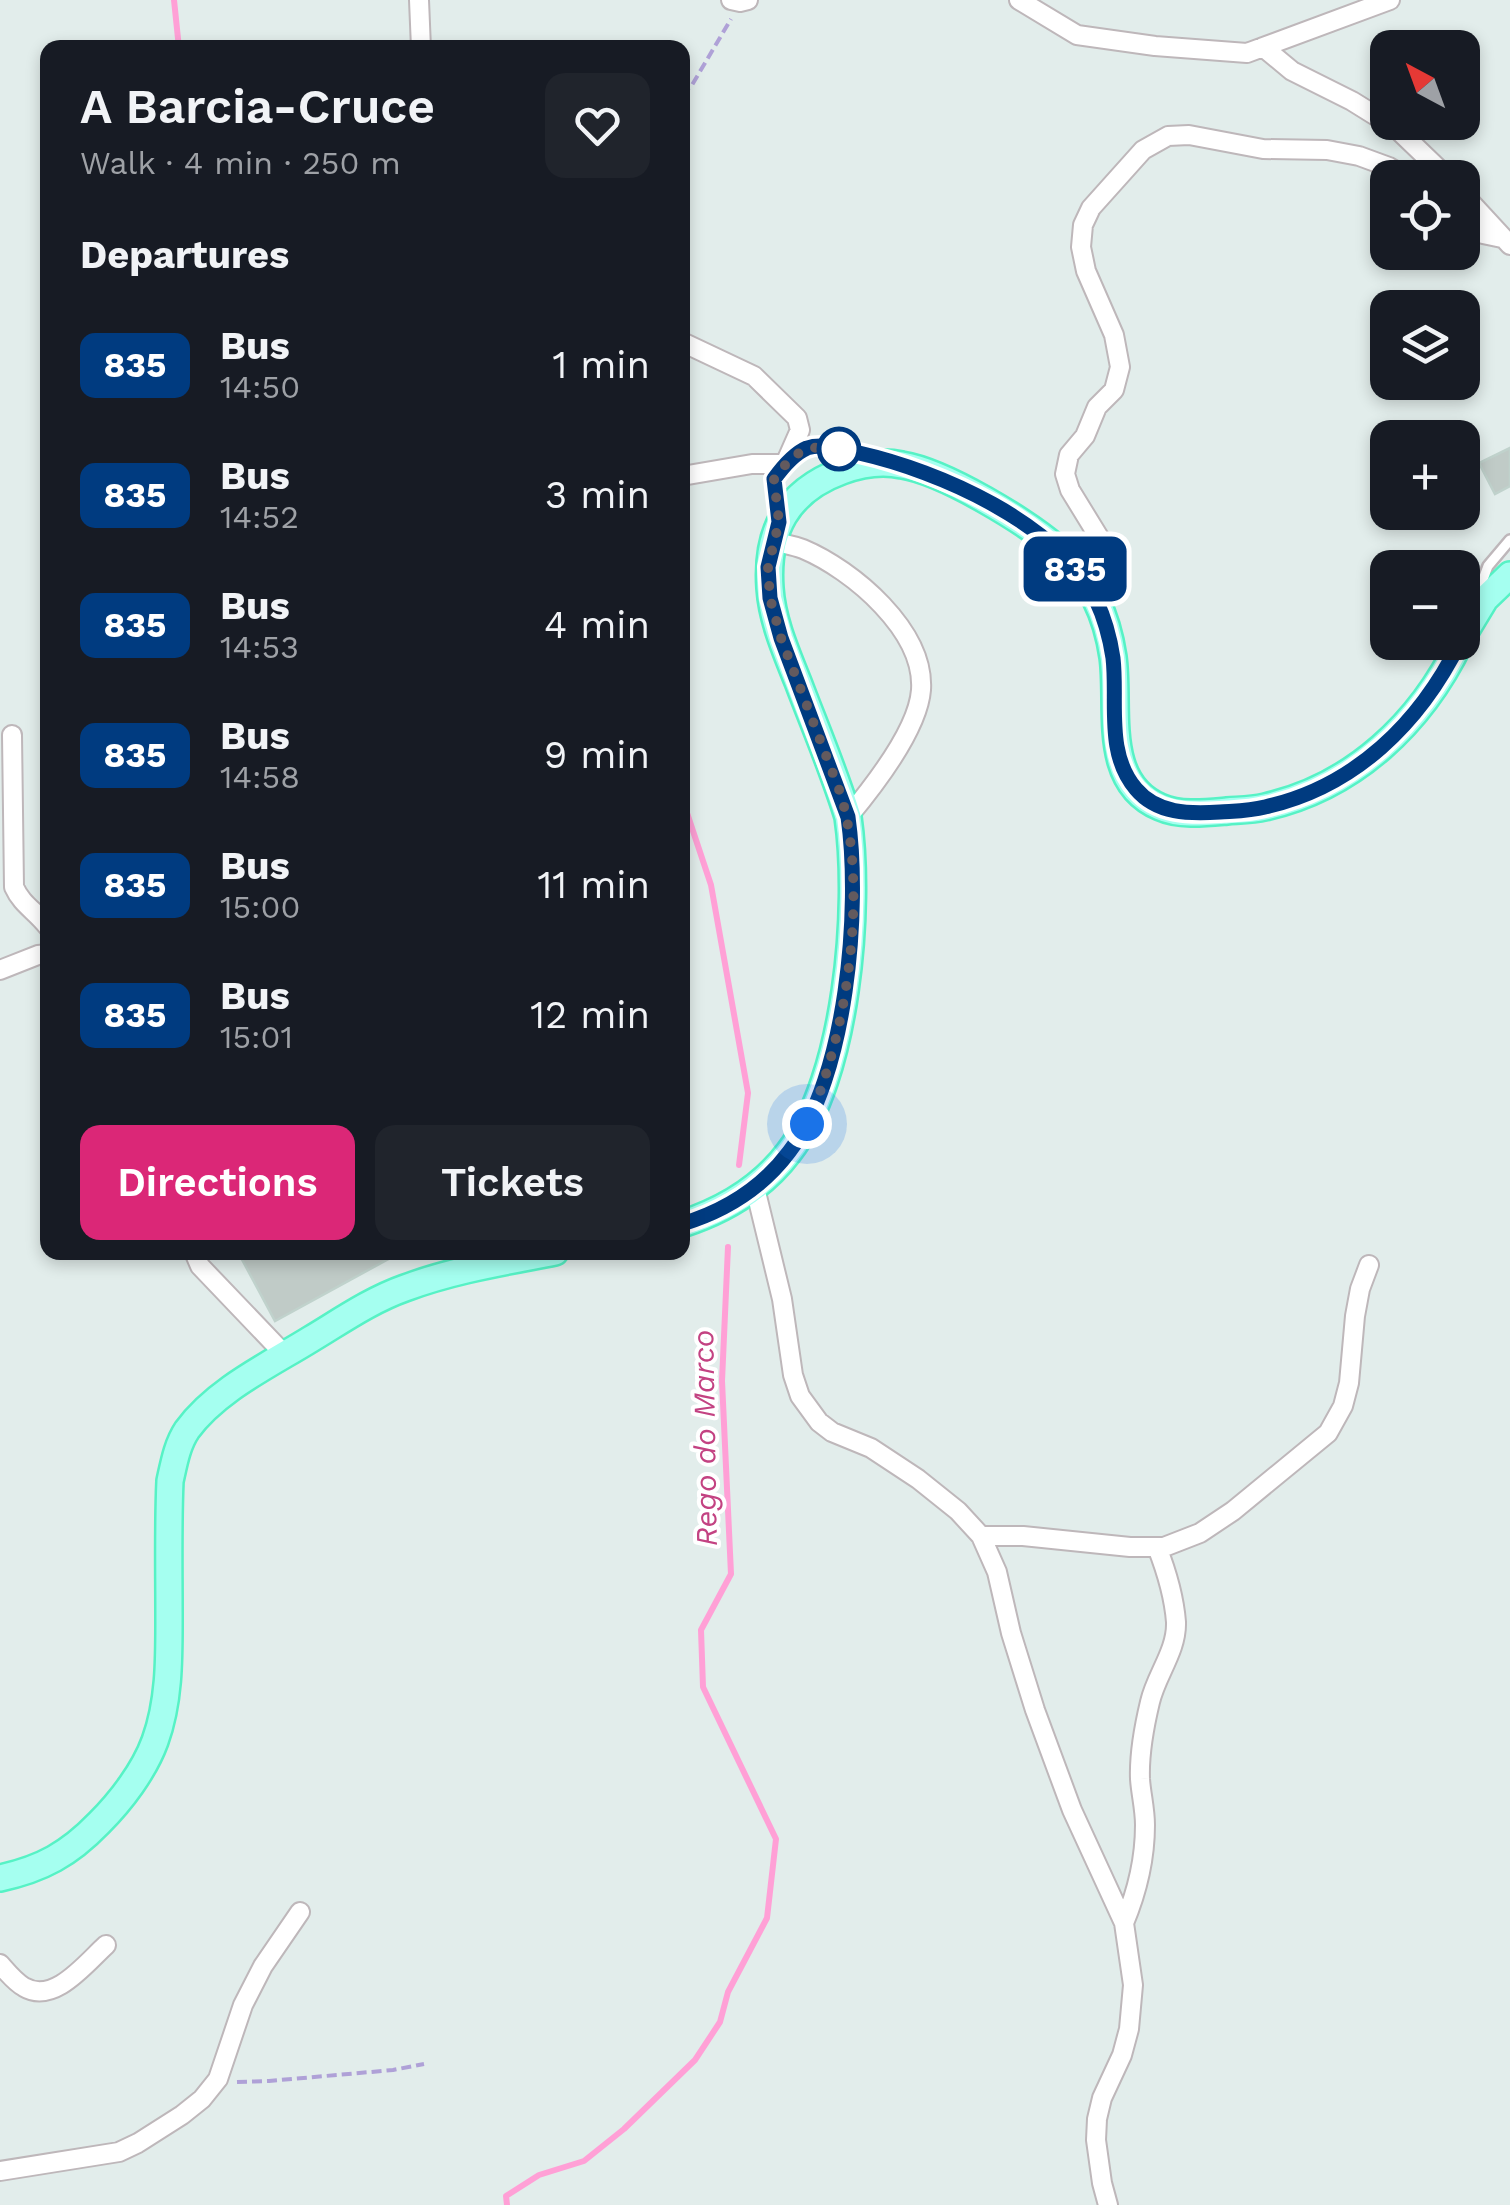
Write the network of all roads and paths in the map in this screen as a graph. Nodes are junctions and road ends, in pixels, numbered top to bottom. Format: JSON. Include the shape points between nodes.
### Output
{"nodes":[{"id":1,"x":419,"y":0,"type":"edge"},
{"id":2,"x":1018,"y":0,"type":"edge"},
{"id":3,"x":1390,"y":0,"type":"edge"},
{"id":4,"x":740,"y":1,"type":"edge"},
{"id":5,"x":421,"y":40,"type":"edge"},
{"id":6,"x":1262,"y":47,"type":"junction"},
{"id":7,"x":690,"y":87,"type":"edge"},
{"id":8,"x":1370,"y":160,"type":"edge"},
{"id":9,"x":1429,"y":160,"type":"edge"},
{"id":10,"x":1480,"y":213,"type":"edge"},
{"id":11,"x":1480,"y":232,"type":"edge"},
{"id":12,"x":1506,"y":242,"type":"edge"},
{"id":13,"x":690,"y":346,"type":"edge"},
{"id":14,"x":785,"y":464,"type":"junction"},
{"id":15,"x":902,"y":464,"type":"junction"},
{"id":16,"x":690,"y":475,"type":"edge"},
{"id":17,"x":776,"y":532,"type":"junction"},
{"id":18,"x":1510,"y":540,"type":"edge"},
{"id":19,"x":1510,"y":575,"type":"edge"},
{"id":20,"x":1480,"y":589,"type":"edge"},
{"id":21,"x":1098,"y":606,"type":"junction"},
{"id":22,"x":1480,"y":607,"type":"edge"},
{"id":23,"x":1452,"y":660,"type":"edge"},
{"id":24,"x":12,"y":735,"type":"dead end"},
{"id":25,"x":848,"y":817,"type":"junction"},
{"id":26,"x":40,"y":916,"type":"edge"},
{"id":27,"x":40,"y":955,"type":"edge"},
{"id":28,"x":0,"y":970,"type":"edge"},
{"id":29,"x":755,"y":1188,"type":"junction"},
{"id":30,"x":690,"y":1222,"type":"edge"},
{"id":31,"x":197,"y":1260,"type":"edge"},
{"id":32,"x":515,"y":1260,"type":"edge"},
{"id":33,"x":1369,"y":1265,"type":"dead end"},
{"id":34,"x":285,"y":1355,"type":"junction"},
{"id":35,"x":982,"y":1536,"type":"junction"},
{"id":36,"x":1157,"y":1546,"type":"junction"},
{"id":37,"x":0,"y":1878,"type":"edge"},
{"id":38,"x":300,"y":1912,"type":"dead end"},
{"id":39,"x":1124,"y":1922,"type":"junction"},
{"id":40,"x":106,"y":1946,"type":"dead end"},
{"id":41,"x":0,"y":1964,"type":"edge"},
{"id":42,"x":424,"y":2064,"type":"dead end"},
{"id":43,"x":218,"y":2079,"type":"junction"},
{"id":44,"x":0,"y":2171,"type":"edge"},
{"id":45,"x":1108,"y":2205,"type":"edge"}],
"edges":[{"from":1,"to":5,"type":"street"},
{"from":2,"to":6,"type":"street","via":[[1077,35],[1248,53]]},
{"from":3,"to":6,"type":"street"},
{"from":4,"to":7,"type":"path"},
{"from":6,"to":9,"type":"street","via":[[1397,130]]},
{"from":8,"to":21,"type":"street","via":[[1328,150],[1168,136],[1143,150],[1091,208],[1083,225],[1086,270],[1120,367],[1114,390],[1069,455],[1065,474],[1114,568],[1110,591]]},
{"from":10,"to":12,"type":"street"},
{"from":11,"to":12,"type":"street"},
{"from":13,"to":14,"type":"street","via":[[754,376],[796,418],[800,430]]},
{"from":14,"to":15,"type":"lane","via":[[807,448],[825,447]]},
{"from":14,"to":16,"type":"street"},
{"from":14,"to":17,"type":"lane","via":[[774,479]]},
{"from":15,"to":17,"type":"main road","via":[[878,463],[826,477],[790,504]]},
{"from":15,"to":21,"type":"main road","via":[[964,488],[1036,532],[1084,578]]},
{"from":17,"to":25,"type":"main road","via":[[770,598]]},
{"from":17,"to":25,"type":"street","via":[[883,604],[917,662],[918,708]]},
{"from":18,"to":20,"type":"lane","via":[[1488,566]]},
{"from":19,"to":22,"type":"main road"},
{"from":21,"to":23,"type":"main road","via":[[1113,660],[1116,735],[1126,775],[1146,800],[1182,812],[1262,808],[1349,772],[1405,727]]},
{"from":24,"to":26,"type":"street","via":[[14,887]]},
{"from":25,"to":29,"type":"main road","via":[[850,957],[830,1067],[791,1150]]},
{"from":27,"to":28,"type":"street"},
{"from":29,"to":30,"type":"main road"},
{"from":29,"to":35,"type":"street","via":[[793,1375],[809,1410],[832,1432],[871,1448],[918,1480]]},
{"from":31,"to":34,"type":"street"},
{"from":32,"to":34,"type":"main road","via":[[402,1289]]},
{"from":33,"to":36,"type":"street","via":[[1349,1383],[1328,1433],[1200,1533]]},
{"from":34,"to":37,"type":"main road","via":[[203,1412],[176,1454],[165,1703],[139,1774],[78,1845],[49,1863]]},
{"from":35,"to":36,"type":"street"},
{"from":35,"to":39,"type":"street","via":[[1072,1810]]},
{"from":36,"to":39,"type":"street","via":[[1176,1624],[1150,1697],[1140,1777],[1143,1852]]},
{"from":38,"to":43,"type":"street","via":[[243,2006]]},
{"from":39,"to":45,"type":"street","via":[[1132,1985],[1129,2029],[1102,2098],[1096,2140]]},
{"from":40,"to":41,"type":"street","via":[[45,1992],[26,1989]]},
{"from":42,"to":43,"type":"path","via":[[269,2081]]},
{"from":43,"to":44,"type":"street","via":[[182,2115],[119,2152]]}]}
